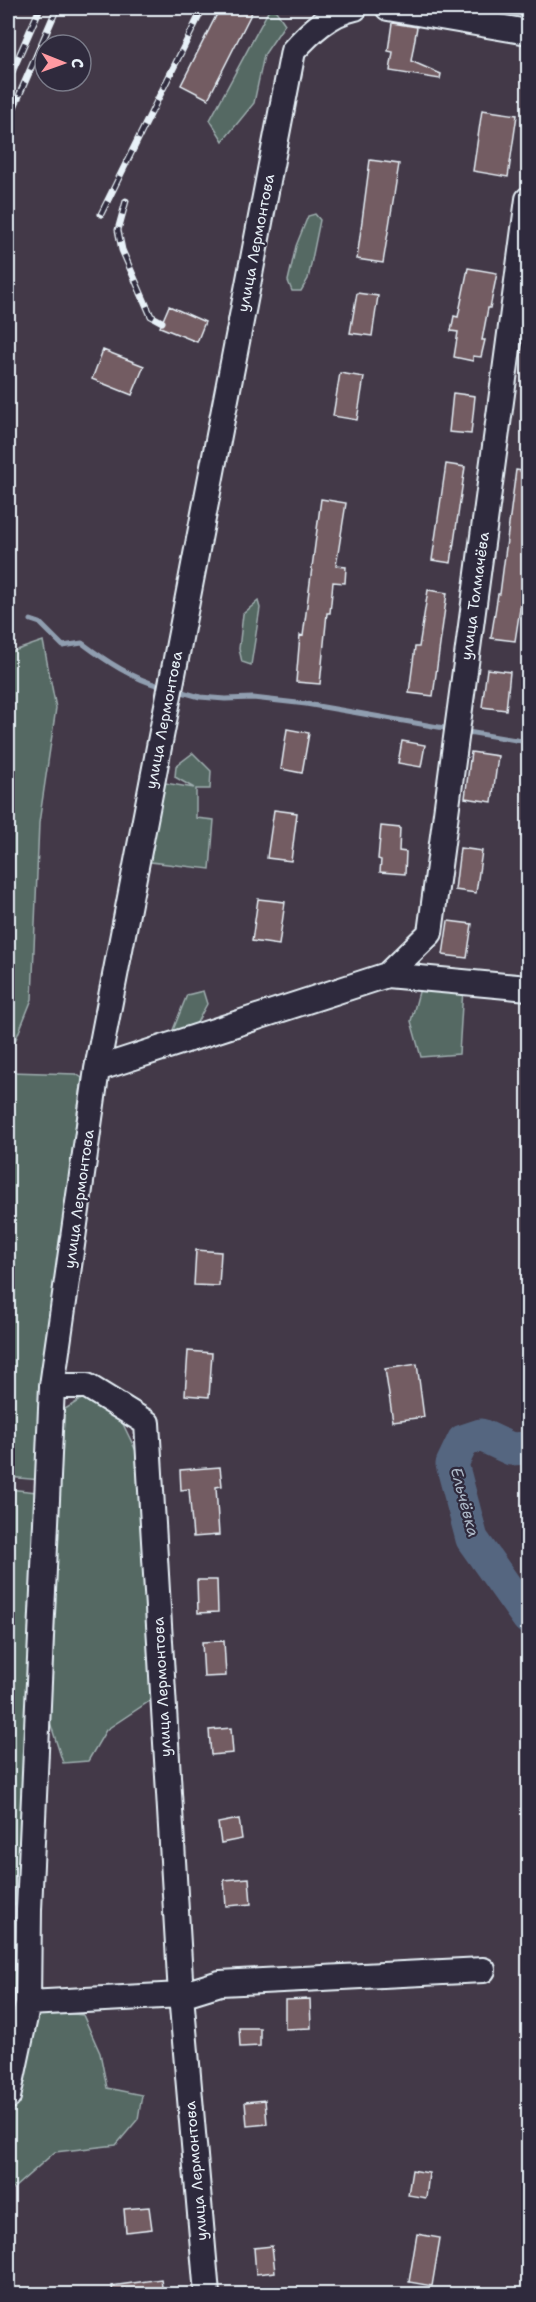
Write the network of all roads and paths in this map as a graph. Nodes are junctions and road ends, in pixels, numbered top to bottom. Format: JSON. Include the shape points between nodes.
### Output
{"nodes":[{"id":1,"x":356,"y":8,"type":"edge"},
{"id":2,"x":404,"y":8,"type":"edge"},
{"id":3,"x":528,"y":32,"type":"edge"},
{"id":4,"x":528,"y":199,"type":"edge"},
{"id":5,"x":387,"y":975,"type":"junction"},
{"id":6,"x":528,"y":988,"type":"edge"},
{"id":7,"x":97,"y":1069,"type":"junction"},
{"id":8,"x":52,"y":1386,"type":"junction"},
{"id":9,"x":483,"y":1970,"type":"dead end"},
{"id":10,"x":181,"y":1995,"type":"junction"},
{"id":11,"x":28,"y":2003,"type":"junction"},
{"id":12,"x":8,"y":2097,"type":"edge"},
{"id":13,"x":207,"y":2295,"type":"edge"}],
"edges":[{"from":1,"to":7,"type":"street","name":"улица Лермонтова","via":[[329,18],[293,51]]},
{"from":2,"to":3,"type":"street"},
{"from":4,"to":5,"type":"street","name":"улица Толмачёва","via":[[430,933]]},
{"from":5,"to":6,"type":"street"},
{"from":5,"to":7,"type":"street"},
{"from":7,"to":8,"type":"street","name":"улица Лермонтова"},
{"from":8,"to":10,"type":"street","name":"улица Лермонтова","via":[[87,1386],[147,1423]]},
{"from":8,"to":11,"type":"street"},
{"from":9,"to":10,"type":"street","via":[[220,1983]]},
{"from":10,"to":11,"type":"street"},
{"from":10,"to":13,"type":"street","name":"улица Лермонтова"},
{"from":11,"to":12,"type":"street"}]}
